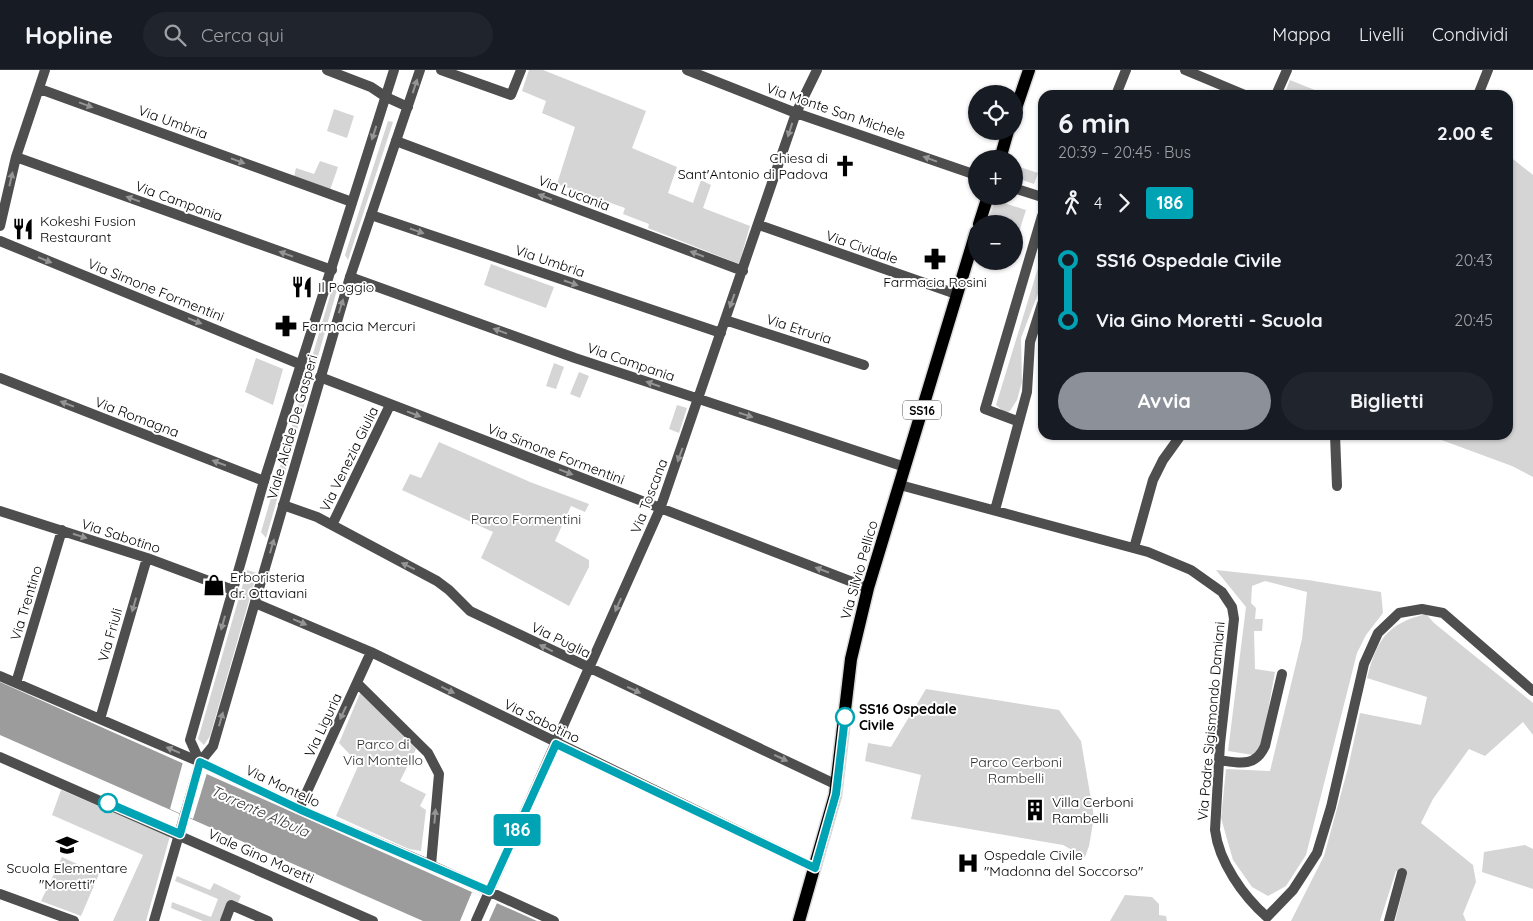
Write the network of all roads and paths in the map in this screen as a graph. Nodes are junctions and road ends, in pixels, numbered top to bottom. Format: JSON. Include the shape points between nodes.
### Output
{"nodes":[{"id":1,"x":45,"y":70,"type":"edge"},
{"id":2,"x":327,"y":70,"type":"edge"},
{"id":3,"x":394,"y":70,"type":"edge"},
{"id":4,"x":420,"y":70,"type":"edge"},
{"id":5,"x":441,"y":70,"type":"edge"},
{"id":6,"x":521,"y":70,"type":"edge"},
{"id":7,"x":686,"y":70,"type":"edge"},
{"id":8,"x":817,"y":70,"type":"edge"},
{"id":9,"x":1029,"y":70,"type":"edge"},
{"id":10,"x":1126,"y":70,"type":"edge"},
{"id":11,"x":1185,"y":70,"type":"edge"},
{"id":12,"x":1287,"y":70,"type":"edge"},
{"id":13,"x":1488,"y":70,"type":"edge"},
{"id":14,"x":1023,"y":88,"type":"edge"},
{"id":15,"x":40,"y":89,"type":"junction"},
{"id":16,"x":1118,"y":90,"type":"edge"},
{"id":17,"x":1232,"y":90,"type":"edge"},
{"id":18,"x":1278,"y":90,"type":"edge"},
{"id":19,"x":1480,"y":90,"type":"edge"},
{"id":20,"x":386,"y":97,"type":"junction"},
{"id":21,"x":408,"y":107,"type":"junction"},
{"id":22,"x":796,"y":113,"type":"junction"},
{"id":23,"x":396,"y":141,"type":"junction"},
{"id":24,"x":16,"y":157,"type":"junction"},
{"id":25,"x":968,"y":172,"type":"edge"},
{"id":26,"x":1023,"y":191,"type":"edge"},
{"id":27,"x":1038,"y":196,"type":"edge"},
{"id":28,"x":352,"y":202,"type":"junction"},
{"id":29,"x":371,"y":215,"type":"junction"},
{"id":30,"x":758,"y":225,"type":"junction"},
{"id":31,"x":0,"y":226,"type":"edge"},
{"id":32,"x":1038,"y":230,"type":"edge"},
{"id":33,"x":0,"y":241,"type":"edge"},
{"id":34,"x":968,"y":257,"type":"edge"},
{"id":35,"x":332,"y":270,"type":"junction"},
{"id":36,"x":742,"y":272,"type":"junction"},
{"id":37,"x":350,"y":277,"type":"junction"},
{"id":38,"x":956,"y":294,"type":"junction"},
{"id":39,"x":725,"y":320,"type":"junction"},
{"id":40,"x":1038,"y":328,"type":"edge"},
{"id":41,"x":721,"y":333,"type":"junction"},
{"id":42,"x":864,"y":364,"type":"dead end"},
{"id":43,"x":302,"y":365,"type":"junction"},
{"id":44,"x":0,"y":378,"type":"edge"},
{"id":45,"x":320,"y":378,"type":"junction"},
{"id":46,"x":699,"y":400,"type":"junction"},
{"id":47,"x":390,"y":405,"type":"junction"},
{"id":48,"x":1017,"y":421,"type":"junction"},
{"id":49,"x":1177,"y":440,"type":"edge"},
{"id":50,"x":1335,"y":440,"type":"edge"},
{"id":51,"x":905,"y":467,"type":"junction"},
{"id":52,"x":264,"y":481,"type":"junction"},
{"id":53,"x":900,"y":485,"type":"junction"},
{"id":54,"x":1337,"y":486,"type":"dead end"},
{"id":55,"x":284,"y":505,"type":"junction"},
{"id":56,"x":660,"y":508,"type":"junction"},
{"id":57,"x":994,"y":510,"type":"junction"},
{"id":58,"x":0,"y":511,"type":"edge"},
{"id":59,"x":332,"y":525,"type":"junction"},
{"id":60,"x":62,"y":530,"type":"junction"},
{"id":61,"x":1134,"y":548,"type":"junction"},
{"id":62,"x":147,"y":558,"type":"junction"},
{"id":63,"x":868,"y":588,"type":"junction"},
{"id":64,"x":233,"y":590,"type":"junction"},
{"id":65,"x":255,"y":603,"type":"junction"},
{"id":66,"x":371,"y":652,"type":"junction"},
{"id":67,"x":590,"y":669,"type":"junction"},
{"id":68,"x":1282,"y":674,"type":"dead end"},
{"id":69,"x":0,"y":676,"type":"edge"},
{"id":70,"x":16,"y":683,"type":"junction"},
{"id":71,"x":357,"y":683,"type":"junction"},
{"id":72,"x":1533,"y":691,"type":"edge"},
{"id":73,"x":100,"y":719,"type":"junction"},
{"id":74,"x":556,"y":744,"type":"junction"},
{"id":75,"x":0,"y":757,"type":"edge"},
{"id":76,"x":1219,"y":760,"type":"junction"},
{"id":77,"x":199,"y":765,"type":"junction"},
{"id":78,"x":837,"y":784,"type":"junction"},
{"id":79,"x":299,"y":809,"type":"junction"},
{"id":80,"x":180,"y":834,"type":"junction"},
{"id":81,"x":431,"y":864,"type":"junction"},
{"id":82,"x":815,"y":868,"type":"junction"},
{"id":83,"x":1402,"y":872,"type":"dead end"},
{"id":84,"x":0,"y":894,"type":"edge"},
{"id":85,"x":488,"y":894,"type":"junction"},
{"id":86,"x":1269,"y":919,"type":"edge"},
{"id":87,"x":74,"y":921,"type":"edge"},
{"id":88,"x":154,"y":921,"type":"edge"},
{"id":89,"x":225,"y":921,"type":"edge"},
{"id":90,"x":268,"y":921,"type":"edge"},
{"id":91,"x":373,"y":921,"type":"edge"},
{"id":92,"x":476,"y":921,"type":"edge"},
{"id":93,"x":554,"y":921,"type":"edge"},
{"id":94,"x":799,"y":921,"type":"edge"},
{"id":95,"x":1389,"y":921,"type":"edge"}],
"edges":[{"from":1,"to":15,"type":"street"},
{"from":2,"to":20,"type":"street","via":[[371,87]]},
{"from":3,"to":20,"type":"street","name":"Viale Alcide De Gasperi"},
{"from":21,"to":4,"type":"street","name":"Viale Alcide De Gasperi","one_way":true},
{"from":5,"to":6,"type":"street","via":[[511,95]]},
{"from":7,"to":22,"type":"street","name":"Via Monte San Michele"},
{"from":8,"to":22,"type":"street","name":"Via Toscana"},
{"from":9,"to":14,"type":"main road"},
{"from":10,"to":16,"type":"street"},
{"from":11,"to":17,"type":"street"},
{"from":12,"to":18,"type":"street"},
{"from":13,"to":19,"type":"street"},
{"from":15,"to":24,"type":"street"},
{"from":15,"to":28,"type":"street","name":"Via Umbria","one_way":true},
{"from":20,"to":21,"type":"street"},
{"from":20,"to":28,"type":"street","name":"Viale Alcide De Gasperi","one_way":true},
{"from":21,"to":23,"type":"street","name":"Viale Alcide De Gasperi"},
{"from":25,"to":22,"type":"street","name":"Via Monte San Michele","one_way":true},
{"from":22,"to":30,"type":"street","name":"Via Toscana","one_way":true},
{"from":23,"to":29,"type":"street","name":"Viale Alcide De Gasperi"},
{"from":36,"to":23,"type":"street","name":"Via Lucania","one_way":true},
{"from":31,"to":24,"type":"street","one_way":true},
{"from":35,"to":24,"type":"street","name":"Via Campania","one_way":true},
{"from":26,"to":27,"type":"street"},
{"from":28,"to":35,"type":"street","name":"Viale Alcide De Gasperi"},
{"from":29,"to":37,"type":"street","name":"Viale Alcide De Gasperi"},
{"from":29,"to":41,"type":"street","name":"Via Umbria","one_way":true},
{"from":30,"to":36,"type":"street","name":"Via Toscana"},
{"from":30,"to":38,"type":"street","name":"Via Cividale"},
{"from":32,"to":48,"type":"street","via":[[985,409]]},
{"from":33,"to":43,"type":"street","name":"Via Simone Formentini","one_way":true},
{"from":34,"to":38,"type":"main road","name":"Via Silvio Pellico","number":"SS16"},
{"from":35,"to":43,"type":"street","name":"Viale Alcide De Gasperi"},
{"from":36,"to":39,"type":"street","name":"Via Toscana","one_way":true},
{"from":45,"to":37,"type":"street","name":"Viale Alcide De Gasperi","one_way":true},
{"from":46,"to":37,"type":"street","name":"Via Campania","one_way":true},
{"from":38,"to":51,"type":"main road","name":"Via Silvio Pellico","number":"SS16"},
{"from":39,"to":41,"type":"street","name":"Via Toscana"},
{"from":39,"to":42,"type":"street","name":"Via Etruria"},
{"from":40,"to":48,"type":"street","via":[[1030,342],[1027,392]]},
{"from":41,"to":46,"type":"street","name":"Via Toscana"},
{"from":43,"to":52,"type":"street","name":"Viale Alcide De Gasperi"},
{"from":52,"to":44,"type":"street","name":"Via Romagna","one_way":true},
{"from":45,"to":47,"type":"street","name":"Via Simone Formentini"},
{"from":45,"to":55,"type":"street","name":"Viale Alcide De Gasperi"},
{"from":46,"to":51,"type":"street","name":"Via Campania","one_way":true},
{"from":46,"to":56,"type":"street","name":"Via Toscana","one_way":true},
{"from":47,"to":56,"type":"street","name":"Via Simone Formentini","one_way":true},
{"from":47,"to":59,"type":"street","name":"Via Venezia Giulia"},
{"from":48,"to":57,"type":"street"},
{"from":49,"to":61,"type":"street","via":[[1153,480]]},
{"from":50,"to":54,"type":"street"},
{"from":51,"to":53,"type":"main road","name":"Via Silvio Pellico","number":"SS16"},
{"from":52,"to":64,"type":"street","name":"Viale Alcide De Gasperi"},
{"from":53,"to":57,"type":"street","name":"Via Padre Sigismondo Damiani"},
{"from":53,"to":63,"type":"main road","name":"Via Silvio Pellico","number":"SS16"},
{"from":55,"to":59,"type":"street","name":"Via Puglia"},
{"from":65,"to":55,"type":"street","name":"Viale Alcide De Gasperi","one_way":true},
{"from":63,"to":56,"type":"street","name":"Via Simone Formentini","one_way":true},
{"from":56,"to":67,"type":"street","name":"Via Toscana","one_way":true},
{"from":57,"to":61,"type":"street","name":"Via Padre Sigismondo Damiani"},
{"from":58,"to":60,"type":"street","name":"Via Sabotino"},
{"from":67,"to":59,"type":"street","name":"Via Puglia","one_way":true,"via":[[470,611],[437,581]]},
{"from":60,"to":62,"type":"street","name":"Via Sabotino","one_way":true},
{"from":60,"to":70,"type":"street","name":"Via Trentino"},
{"from":61,"to":76,"type":"street","name":"Via Padre Sigismondo Damiani","via":[[1198,575],[1222,592],[1232,607],[1234,625]]},
{"from":62,"to":64,"type":"street","name":"Via Sabotino"},
{"from":62,"to":73,"type":"street","name":"Via Friuli","one_way":true},
{"from":63,"to":78,"type":"main road","name":"Via Silvio Pellico","number":"SS16","via":[[851,659]]},
{"from":64,"to":77,"type":"street","name":"Viale Alcide De Gasperi","one_way":true,"via":[[190,740]]},
{"from":65,"to":66,"type":"street","name":"Via Sabotino","one_way":true},
{"from":77,"to":65,"type":"street","name":"Viale Alcide De Gasperi","one_way":true,"via":[[213,746]]},
{"from":66,"to":71,"type":"street","name":"Via Liguria"},
{"from":66,"to":74,"type":"street","name":"Via Sabotino","one_way":true},
{"from":67,"to":74,"type":"street","name":"Via Toscana"},
{"from":67,"to":78,"type":"street","name":"Via Puglia","one_way":true},
{"from":68,"to":76,"type":"street","via":[[1266,746],[1260,756],[1247,764]]},
{"from":69,"to":70,"type":"street","name":"Via Montello"},
{"from":70,"to":73,"type":"street","name":"Via Montello"},
{"from":71,"to":79,"type":"street","name":"Via Liguria","one_way":true},
{"from":81,"to":71,"type":"street","one_way":true,"via":[[439,774],[428,753]]},
{"from":72,"to":86,"type":"street","name":"Via Padre Sigismondo Damiani","via":[[1443,613],[1422,609],[1399,613],[1378,633],[1364,664],[1331,807],[1317,852],[1293,890]]},
{"from":77,"to":73,"type":"street","name":"Via Montello","one_way":true},
{"from":74,"to":82,"type":"street","name":"Via Sabotino"},
{"from":74,"to":85,"type":"street","name":"Via Toscana"},
{"from":75,"to":80,"type":"street","name":"Viale Gino Moretti"},
{"from":76,"to":86,"type":"street","name":"Via Padre Sigismondo Damiani","via":[[1214,820],[1218,846],[1230,870]]},
{"from":77,"to":79,"type":"street","name":"Via Montello"},
{"from":77,"to":80,"type":"street","name":"Viale Alcide De Gasperi"},
{"from":78,"to":82,"type":"main road","name":"Via Silvio Pellico","number":"SS16"},
{"from":79,"to":81,"type":"street","name":"Via Montello"},
{"from":80,"to":88,"type":"street","name":"Viale Alcide De Gasperi"},
{"from":80,"to":91,"type":"street","name":"Viale Gino Moretti"},
{"from":81,"to":85,"type":"street","name":"Via Montello"},
{"from":82,"to":94,"type":"main road","name":"Via Silvio Pellico","number":"SS16"},
{"from":83,"to":95,"type":"street"},
{"from":84,"to":87,"type":"street"},
{"from":85,"to":92,"type":"street","name":"Via Toscana"},
{"from":85,"to":93,"type":"street","name":"Via Montello"},
{"from":89,"to":90,"type":"street","via":[[232,905]]}]}
